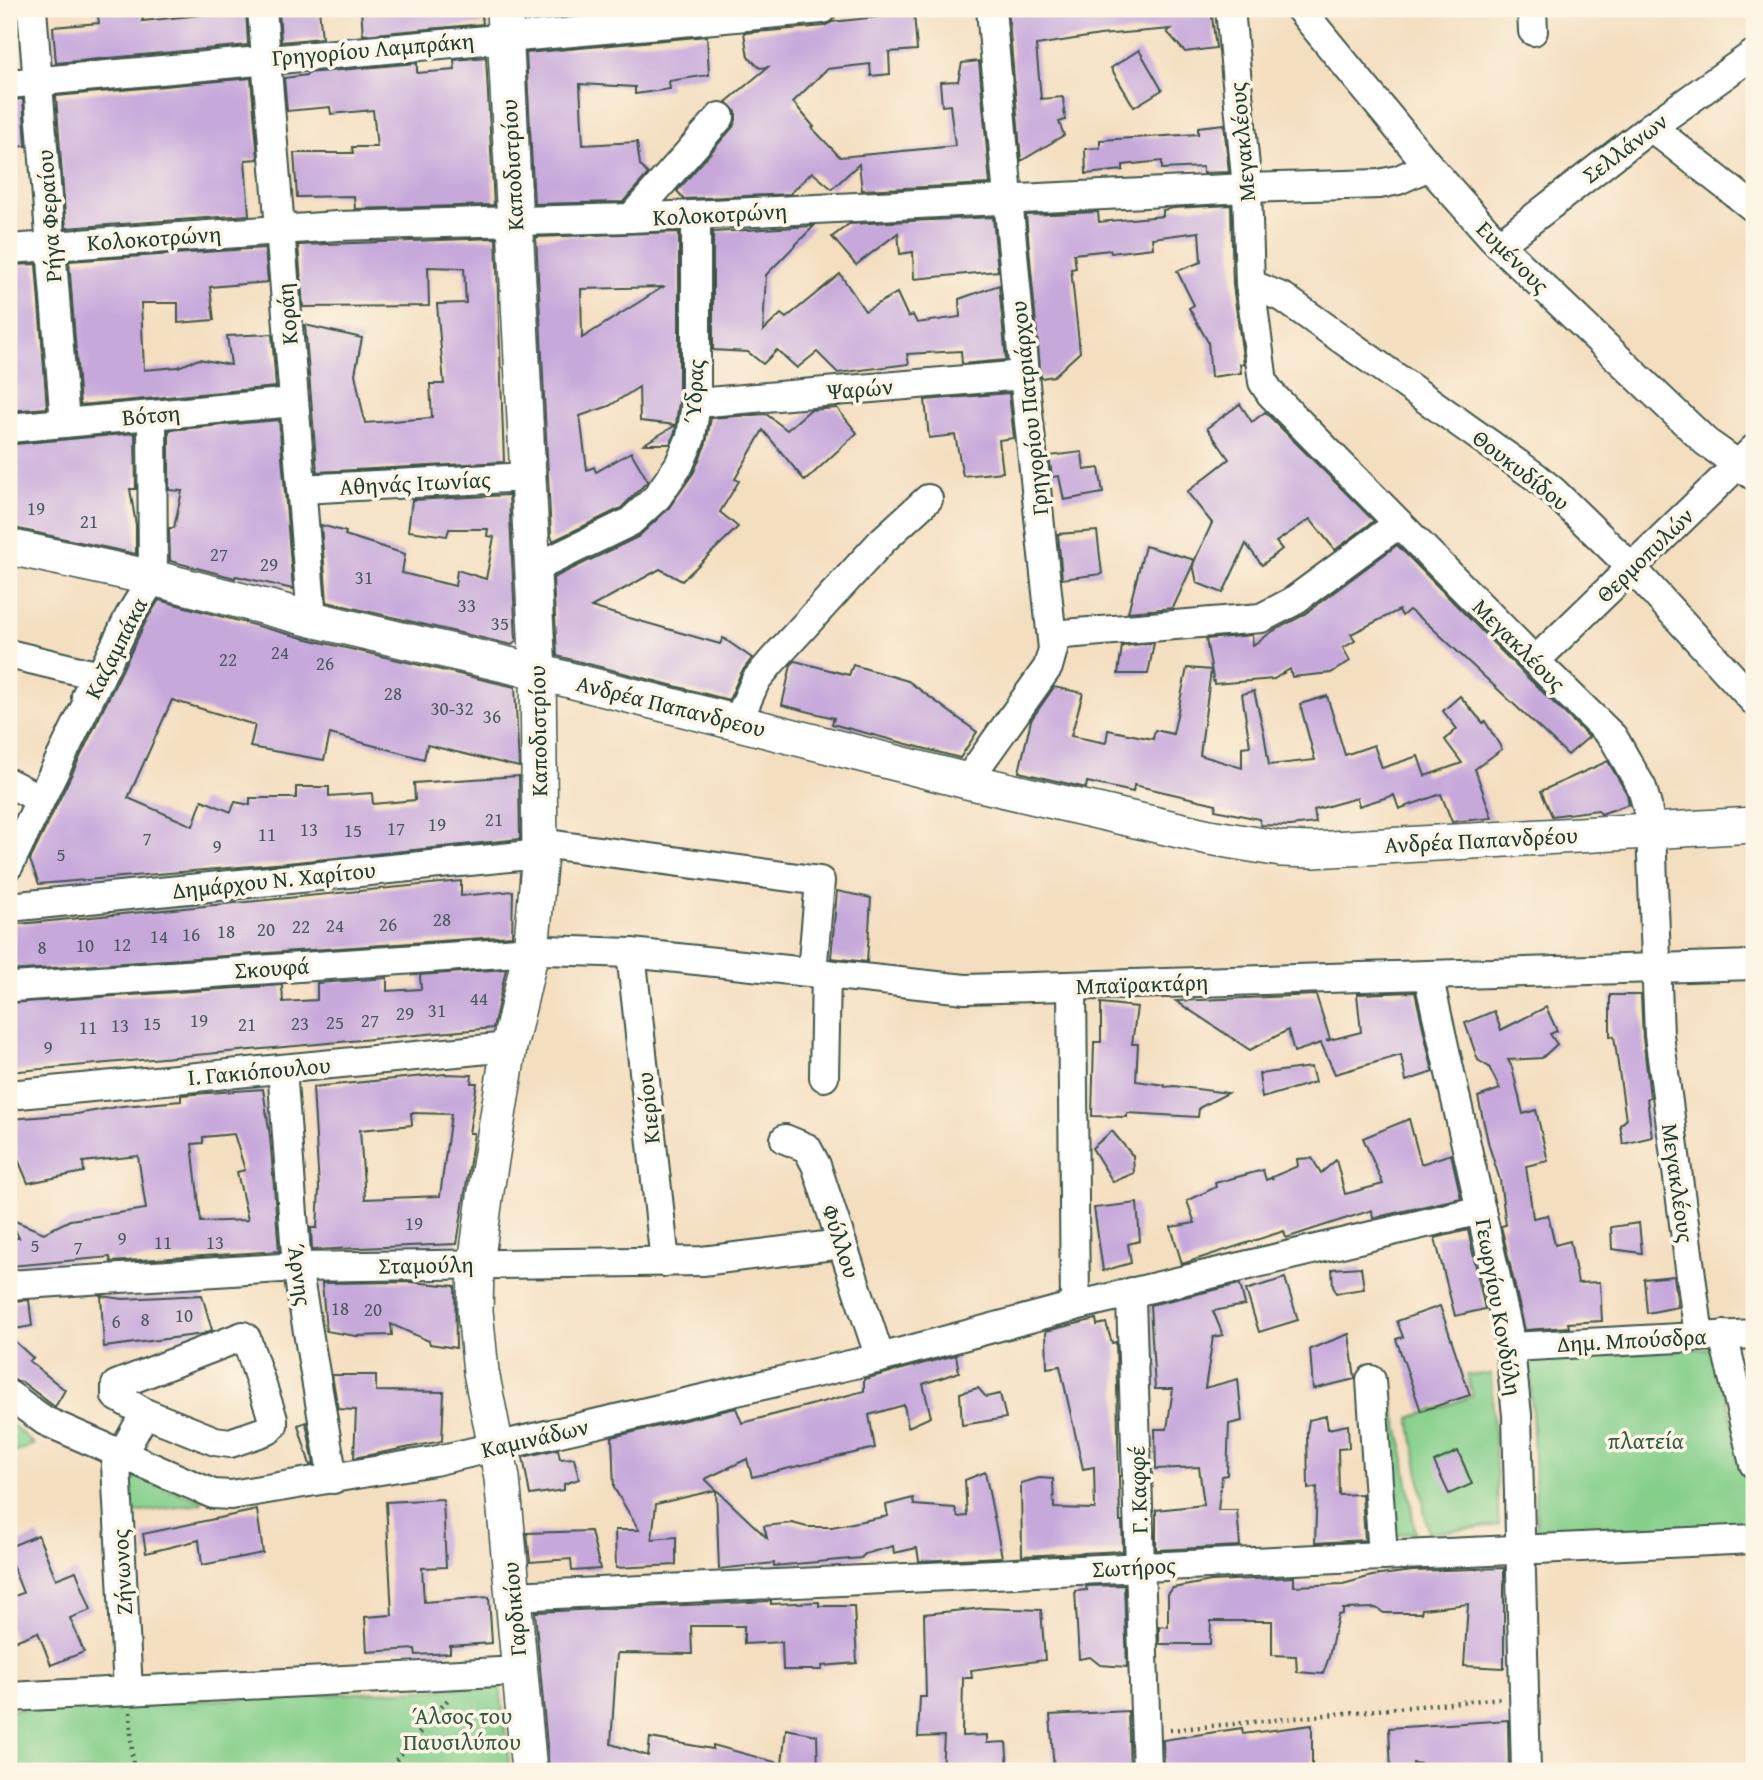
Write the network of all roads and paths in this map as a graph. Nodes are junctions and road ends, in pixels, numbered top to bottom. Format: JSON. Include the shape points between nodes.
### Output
{"nodes":[{"id":1,"x":32,"y":9,"type":"edge"},
{"id":2,"x":262,"y":9,"type":"edge"},
{"id":3,"x":805,"y":9,"type":"edge"},
{"id":4,"x":990,"y":9,"type":"edge"},
{"id":5,"x":1230,"y":9,"type":"edge"},
{"id":6,"x":1300,"y":9,"type":"edge"},
{"id":7,"x":505,"y":23,"type":"edge"},
{"id":8,"x":1754,"y":54,"type":"edge"},
{"id":9,"x":266,"y":58,"type":"junction"},
{"id":10,"x":38,"y":80,"type":"junction"},
{"id":11,"x":9,"y":83,"type":"edge"},
{"id":12,"x":720,"y":117,"type":"dead end"},
{"id":13,"x":1651,"y":127,"type":"junction"},
{"id":14,"x":1429,"y":166,"type":"junction"},
{"id":15,"x":1247,"y":188,"type":"junction"},
{"id":16,"x":1008,"y":201,"type":"junction"},
{"id":17,"x":1754,"y":208,"type":"edge"},
{"id":18,"x":696,"y":215,"type":"junction"},
{"id":19,"x":631,"y":218,"type":"junction"},
{"id":20,"x":515,"y":222,"type":"junction"},
{"id":21,"x":280,"y":229,"type":"junction"},
{"id":22,"x":1499,"y":245,"type":"junction"},
{"id":23,"x":51,"y":246,"type":"junction"},
{"id":24,"x":9,"y":249,"type":"edge"},
{"id":25,"x":1250,"y":284,"type":"junction"},
{"id":26,"x":1024,"y":374,"type":"junction"},
{"id":27,"x":294,"y":402,"type":"junction"},
{"id":28,"x":696,"y":403,"type":"junction"},
{"id":29,"x":152,"y":415,"type":"junction"},
{"id":30,"x":65,"y":423,"type":"junction"},
{"id":31,"x":9,"y":428,"type":"edge"},
{"id":32,"x":1749,"y":463,"type":"edge"},
{"id":33,"x":528,"y":477,"type":"junction"},
{"id":34,"x":301,"y":489,"type":"junction"},
{"id":35,"x":928,"y":499,"type":"dead end"},
{"id":36,"x":1398,"y":524,"type":"junction"},
{"id":37,"x":9,"y":547,"type":"edge"},
{"id":38,"x":1632,"y":568,"type":"junction"},
{"id":39,"x":533,"y":569,"type":"junction"},
{"id":40,"x":153,"y":578,"type":"junction"},
{"id":41,"x":312,"y":619,"type":"junction"},
{"id":42,"x":1052,"y":635,"type":"junction"},
{"id":43,"x":9,"y":654,"type":"edge"},
{"id":44,"x":1535,"y":661,"type":"junction"},
{"id":45,"x":538,"y":672,"type":"junction"},
{"id":46,"x":1754,"y":701,"type":"edge"},
{"id":47,"x":737,"y":723,"type":"junction"},
{"id":48,"x":967,"y":781,"type":"junction"},
{"id":49,"x":9,"y":783,"type":"edge"},
{"id":50,"x":38,"y":799,"type":"junction"},
{"id":51,"x":9,"y":815,"type":"edge"},
{"id":52,"x":1754,"y":825,"type":"edge"},
{"id":53,"x":1651,"y":831,"type":"junction"},
{"id":54,"x":1209,"y":837,"type":"joint"},
{"id":55,"x":540,"y":848,"type":"junction"},
{"id":56,"x":9,"y":865,"type":"edge"},
{"id":57,"x":9,"y":907,"type":"edge"},
{"id":58,"x":531,"y":951,"type":"junction"},
{"id":59,"x":631,"y":953,"type":"junction"},
{"id":60,"x":1754,"y":965,"type":"edge"},
{"id":61,"x":1656,"y":968,"type":"junction"},
{"id":62,"x":819,"y":973,"type":"junction"},
{"id":63,"x":1428,"y":975,"type":"junction"},
{"id":64,"x":1072,"y":986,"type":"junction"},
{"id":65,"x":13,"y":987,"type":"dead end"},
{"id":66,"x":509,"y":1047,"type":"junction"},
{"id":67,"x":282,"y":1069,"type":"junction"},
{"id":68,"x":824,"y":1077,"type":"dead end"},
{"id":69,"x":9,"y":1095,"type":"edge"},
{"id":70,"x":785,"y":1139,"type":"dead end"},
{"id":71,"x":1481,"y":1210,"type":"junction"},
{"id":72,"x":842,"y":1244,"type":"junction"},
{"id":73,"x":665,"y":1262,"type":"junction"},
{"id":74,"x":476,"y":1265,"type":"junction"},
{"id":75,"x":297,"y":1266,"type":"junction"},
{"id":76,"x":9,"y":1285,"type":"edge"},
{"id":77,"x":1132,"y":1292,"type":"junction"},
{"id":78,"x":1075,"y":1306,"type":"junction"},
{"id":79,"x":1754,"y":1334,"type":"edge"},
{"id":80,"x":1711,"y":1336,"type":"junction"},
{"id":81,"x":1510,"y":1348,"type":"junction"},
{"id":82,"x":880,"y":1358,"type":"junction"},
{"id":83,"x":1371,"y":1380,"type":"dead end"},
{"id":84,"x":9,"y":1395,"type":"edge"},
{"id":85,"x":145,"y":1413,"type":"junction"},
{"id":86,"x":497,"y":1447,"type":"junction"},
{"id":87,"x":121,"y":1455,"type":"junction"},
{"id":88,"x":1754,"y":1464,"type":"edge"},
{"id":89,"x":332,"y":1479,"type":"junction"},
{"id":90,"x":1754,"y":1539,"type":"edge"},
{"id":91,"x":1521,"y":1549,"type":"junction"},
{"id":92,"x":1383,"y":1556,"type":"junction"},
{"id":93,"x":1141,"y":1566,"type":"junction"},
{"id":94,"x":513,"y":1596,"type":"junction"},
{"id":95,"x":519,"y":1671,"type":"junction"},
{"id":96,"x":471,"y":1673,"type":"junction"},
{"id":97,"x":128,"y":1690,"type":"junction"},
{"id":98,"x":1524,"y":1696,"type":"junction"},
{"id":99,"x":9,"y":1697,"type":"edge"},
{"id":100,"x":1145,"y":1733,"type":"junction"},
{"id":101,"x":134,"y":1771,"type":"edge"},
{"id":102,"x":387,"y":1771,"type":"edge"},
{"id":103,"x":529,"y":1771,"type":"edge"},
{"id":104,"x":1146,"y":1771,"type":"edge"},
{"id":105,"x":1526,"y":1771,"type":"edge"}],
"edges":[{"from":1,"to":10,"type":"street","name":"Ρήγα Φεραίου"},
{"from":2,"to":9,"type":"street","name":"Κοράη"},
{"from":3,"to":7,"type":"street","name":"Γρηγορίου Λαμπράκη"},
{"from":4,"to":16,"type":"street","name":"Γρηγορίου Πατριάρχου"},
{"from":5,"to":15,"type":"street","name":"Μεγακλέους"},
{"from":6,"to":14,"type":"street","name":"Ευμένους"},
{"from":7,"to":9,"type":"street","name":"Γρηγορίου Λαμπράκη"},
{"from":7,"to":20,"type":"main road","name":"Καποδιστρίου"},
{"from":8,"to":13,"type":"street","name":"Σελλάνων"},
{"from":9,"to":10,"type":"street","name":"Γρηγορίου Λαμπράκη"},
{"from":9,"to":21,"type":"street","name":"Κοράη"},
{"from":10,"to":11,"type":"street","name":"Γρηγορίου Λαμπράκη"},
{"from":10,"to":23,"type":"street","name":"Ρήγα Φεραίου"},
{"from":12,"to":19,"type":"street"},
{"from":13,"to":17,"type":"street"},
{"from":13,"to":22,"type":"street","name":"Σελλάνων"},
{"from":14,"to":15,"type":"street","name":"Κολοκοτρώνη","via":[[1379,184]]},
{"from":14,"to":22,"type":"street","name":"Ευμένους"},
{"from":15,"to":16,"type":"street","name":"Κολοκοτρώνη"},
{"from":15,"to":25,"type":"street","name":"Μεγακλέους"},
{"from":16,"to":18,"type":"street","name":"Κολοκοτρώνη"},
{"from":16,"to":26,"type":"street","name":"Γρηγορίου Πατριάρχου"},
{"from":18,"to":19,"type":"street","name":"Κολοκοτρώνη"},
{"from":18,"to":28,"type":"street","name":"Ύδρας"},
{"from":19,"to":20,"type":"street","name":"Κολοκοτρώνη"},
{"from":20,"to":21,"type":"street","name":"Κολοκοτρώνη"},
{"from":20,"to":33,"type":"main road","name":"Καποδιστρίου"},
{"from":21,"to":23,"type":"street","name":"Κολοκοτρώνη"},
{"from":21,"to":27,"type":"street","name":"Κοράη"},
{"from":22,"to":32,"type":"street","name":"Ευμένους","via":[[1698,435]]},
{"from":23,"to":24,"type":"street","name":"Κολοκοτρώνη"},
{"from":23,"to":30,"type":"street","name":"Ρήγα Φεραίου"},
{"from":25,"to":36,"type":"street","name":"Μεγακλέους","via":[[1263,382]]},
{"from":25,"to":38,"type":"street","name":"Θουκυδίδου","via":[[1284,298],[1536,477]]},
{"from":26,"to":28,"type":"street","name":"Ψαρών"},
{"from":26,"to":42,"type":"street","name":"Γρηγορίου Πατριάρχου"},
{"from":27,"to":29,"type":"street","name":"Βότση"},
{"from":27,"to":34,"type":"street","name":"Κοράη"},
{"from":28,"to":39,"type":"street","name":"Ύδρας","via":[[691,437],[679,465],[642,513]]},
{"from":29,"to":30,"type":"street","name":"Βότση"},
{"from":29,"to":40,"type":"street","name":"Καζαμπάκα"},
{"from":30,"to":31,"type":"street","name":"Βότση"},
{"from":32,"to":38,"type":"street","name":"Θερμοπυλών"},
{"from":33,"to":34,"type":"street","name":"Αθηνάς Ιτωνίας"},
{"from":33,"to":39,"type":"main road","name":"Καποδιστρίου"},
{"from":34,"to":41,"type":"street","name":"Κοράη"},
{"from":35,"to":47,"type":"street","via":[[883,540],[772,661],[756,680]]},
{"from":36,"to":42,"type":"street","via":[[1292,602],[1261,618]]},
{"from":36,"to":44,"type":"street","name":"Μεγακλέους"},
{"from":37,"to":40,"type":"main road","name":"Ανδρέα Παπανδρεου"},
{"from":38,"to":44,"type":"street","name":"Θερμοπυλών"},
{"from":38,"to":46,"type":"street","name":"Θουκυδίδου"},
{"from":39,"to":45,"type":"main road","name":"Καποδιστρίου"},
{"from":40,"to":41,"type":"main road","name":"Ανδρέα Παπανδρεου"},
{"from":40,"to":50,"type":"street","name":"Καζαμπάκα"},
{"from":41,"to":45,"type":"main road","name":"Ανδρέα Παπανδρεου"},
{"from":42,"to":48,"type":"street","name":"Γρηγορίου Πατριάρχου","via":[[1048,667]]},
{"from":43,"to":50,"type":"street","via":[[96,675]]},
{"from":44,"to":53,"type":"street","name":"Μεγακλέους","via":[[1614,737],[1642,788]]},
{"from":45,"to":47,"type":"main road","name":"Ανδρέα Παπανδρεου"},
{"from":45,"to":55,"type":"main road","name":"Καποδιστρίου"},
{"from":47,"to":48,"type":"main road","name":"Ανδρέα Παπανδρεου"},
{"from":48,"to":54,"type":"main road","name":"Ανδρέα Παπανδρεου"},
{"from":49,"to":50,"type":"street"},
{"from":50,"to":51,"type":"street","via":[[24,822]]},
{"from":50,"to":56,"type":"street","name":"Καζαμπάκα"},
{"from":52,"to":53,"type":"main road","name":"Ανδρέα Παπανδρέου"},
{"from":53,"to":54,"type":"main road","name":"Ανδρέα Παπανδρέου","via":[[1313,850]]},
{"from":53,"to":61,"type":"street","name":"Μεγακλέους"},
{"from":55,"to":57,"type":"street","name":"Δημάρχου Ν. Χαρίτου"},
{"from":55,"to":58,"type":"main road","name":"Καποδιστρίου"},
{"from":55,"to":62,"type":"street","name":"Δημάρχου Ν. Χαρίτου","via":[[820,881]]},
{"from":58,"to":59,"type":"street","name":"Μπαϊρακτάρη"},
{"from":58,"to":65,"type":"street","name":"Σκουφά"},
{"from":58,"to":66,"type":"main road","name":"Καποδιστρίου"},
{"from":59,"to":62,"type":"street","name":"Μπαϊρακτάρη"},
{"from":59,"to":73,"type":"street","name":"Κιερίου"},
{"from":60,"to":61,"type":"street","name":"Μπαϊρακτάρη"},
{"from":61,"to":63,"type":"street","name":"Μπαϊρακτάρη"},
{"from":61,"to":80,"type":"street","name":"Μεγακλέους","via":[[1659,1035]]},
{"from":62,"to":64,"type":"street","name":"Μπαϊρακτάρη","via":[[946,988]]},
{"from":62,"to":68,"type":"street"},
{"from":63,"to":64,"type":"street","name":"Μπαϊρακτάρη"},
{"from":63,"to":71,"type":"street","name":"Γεωργίου Κονδύλη"},
{"from":64,"to":78,"type":"street"},
{"from":66,"to":67,"type":"street","name":"Ι. Γακιόπουλου"},
{"from":66,"to":74,"type":"main road","name":"Καποδιστρίου"},
{"from":67,"to":69,"type":"street","name":"Ι. Γακιόπουλου"},
{"from":67,"to":75,"type":"street","name":"Άρνης"},
{"from":70,"to":72,"type":"street","name":"Φύλλου","via":[[807,1147]]},
{"from":71,"to":77,"type":"street"},
{"from":71,"to":81,"type":"street","name":"Γεωργίου Κονδύλη"},
{"from":72,"to":73,"type":"street","name":"Σταμούλη","via":[[730,1259]]},
{"from":72,"to":82,"type":"street","name":"Φύλλου"},
{"from":73,"to":74,"type":"street","name":"Σταμούλη"},
{"from":74,"to":75,"type":"street","name":"Σταμούλη"},
{"from":74,"to":86,"type":"main road","name":"Καποδιστρίου","via":[[481,1372]]},
{"from":75,"to":76,"type":"street","name":"Σταμούλη"},
{"from":75,"to":89,"type":"street","name":"Άρνης"},
{"from":77,"to":78,"type":"street"},
{"from":77,"to":93,"type":"street","name":"Γ. Καφφέ"},
{"from":78,"to":82,"type":"street","name":"Καμινάδων"},
{"from":79,"to":80,"type":"street","name":"Δημ. Μπούσδρα"},
{"from":80,"to":81,"type":"street","name":"Δημ. Μπούσδρα"},
{"from":80,"to":88,"type":"street","name":"Μεγακλέους"},
{"from":81,"to":91,"type":"street","name":"Γεωργίου Κονδύλη"},
{"from":82,"to":86,"type":"street","name":"Καμινάδων"},
{"from":83,"to":92,"type":"street"},
{"from":84,"to":87,"type":"street","name":"Καμινάδων","via":[[45,1421]]},
{"from":85,"to":85,"type":"street","via":[[229,1443],[268,1430],[273,1419],[243,1336],[116,1385],[116,1396]]},
{"from":85,"to":87,"type":"street"},
{"from":86,"to":89,"type":"street","name":"Καμινάδων"},
{"from":86,"to":94,"type":"main road","name":"Γαρδικίου"},
{"from":87,"to":89,"type":"street","name":"Καμινάδων","via":[[213,1494]]},
{"from":87,"to":97,"type":"street","name":"Ζήνωνος","via":[[116,1465]]},
{"from":90,"to":91,"type":"street","name":"Σωτήρος"},
{"from":91,"to":92,"type":"street","name":"Σωτήρος"},
{"from":91,"to":98,"type":"street","name":"Γεωργίου Κονδύλη"},
{"from":92,"to":93,"type":"street","name":"Σωτήρος"},
{"from":93,"to":94,"type":"street","name":"Σωτήρος"},
{"from":93,"to":100,"type":"street","name":"Γ. Καφφέ"},
{"from":94,"to":95,"type":"main road","name":"Γαρδικίου"},
{"from":95,"to":96,"type":"street"},
{"from":95,"to":103,"type":"main road","name":"Γαρδικίου"},
{"from":96,"to":97,"type":"street"},
{"from":96,"to":102,"type":"path"},
{"from":97,"to":99,"type":"street"},
{"from":97,"to":101,"type":"path"},
{"from":98,"to":100,"type":"path"},
{"from":98,"to":105,"type":"street","name":"Γεωργίου Κονδύλη"},
{"from":100,"to":104,"type":"street","name":"Γ. Καφφέ"}]}
